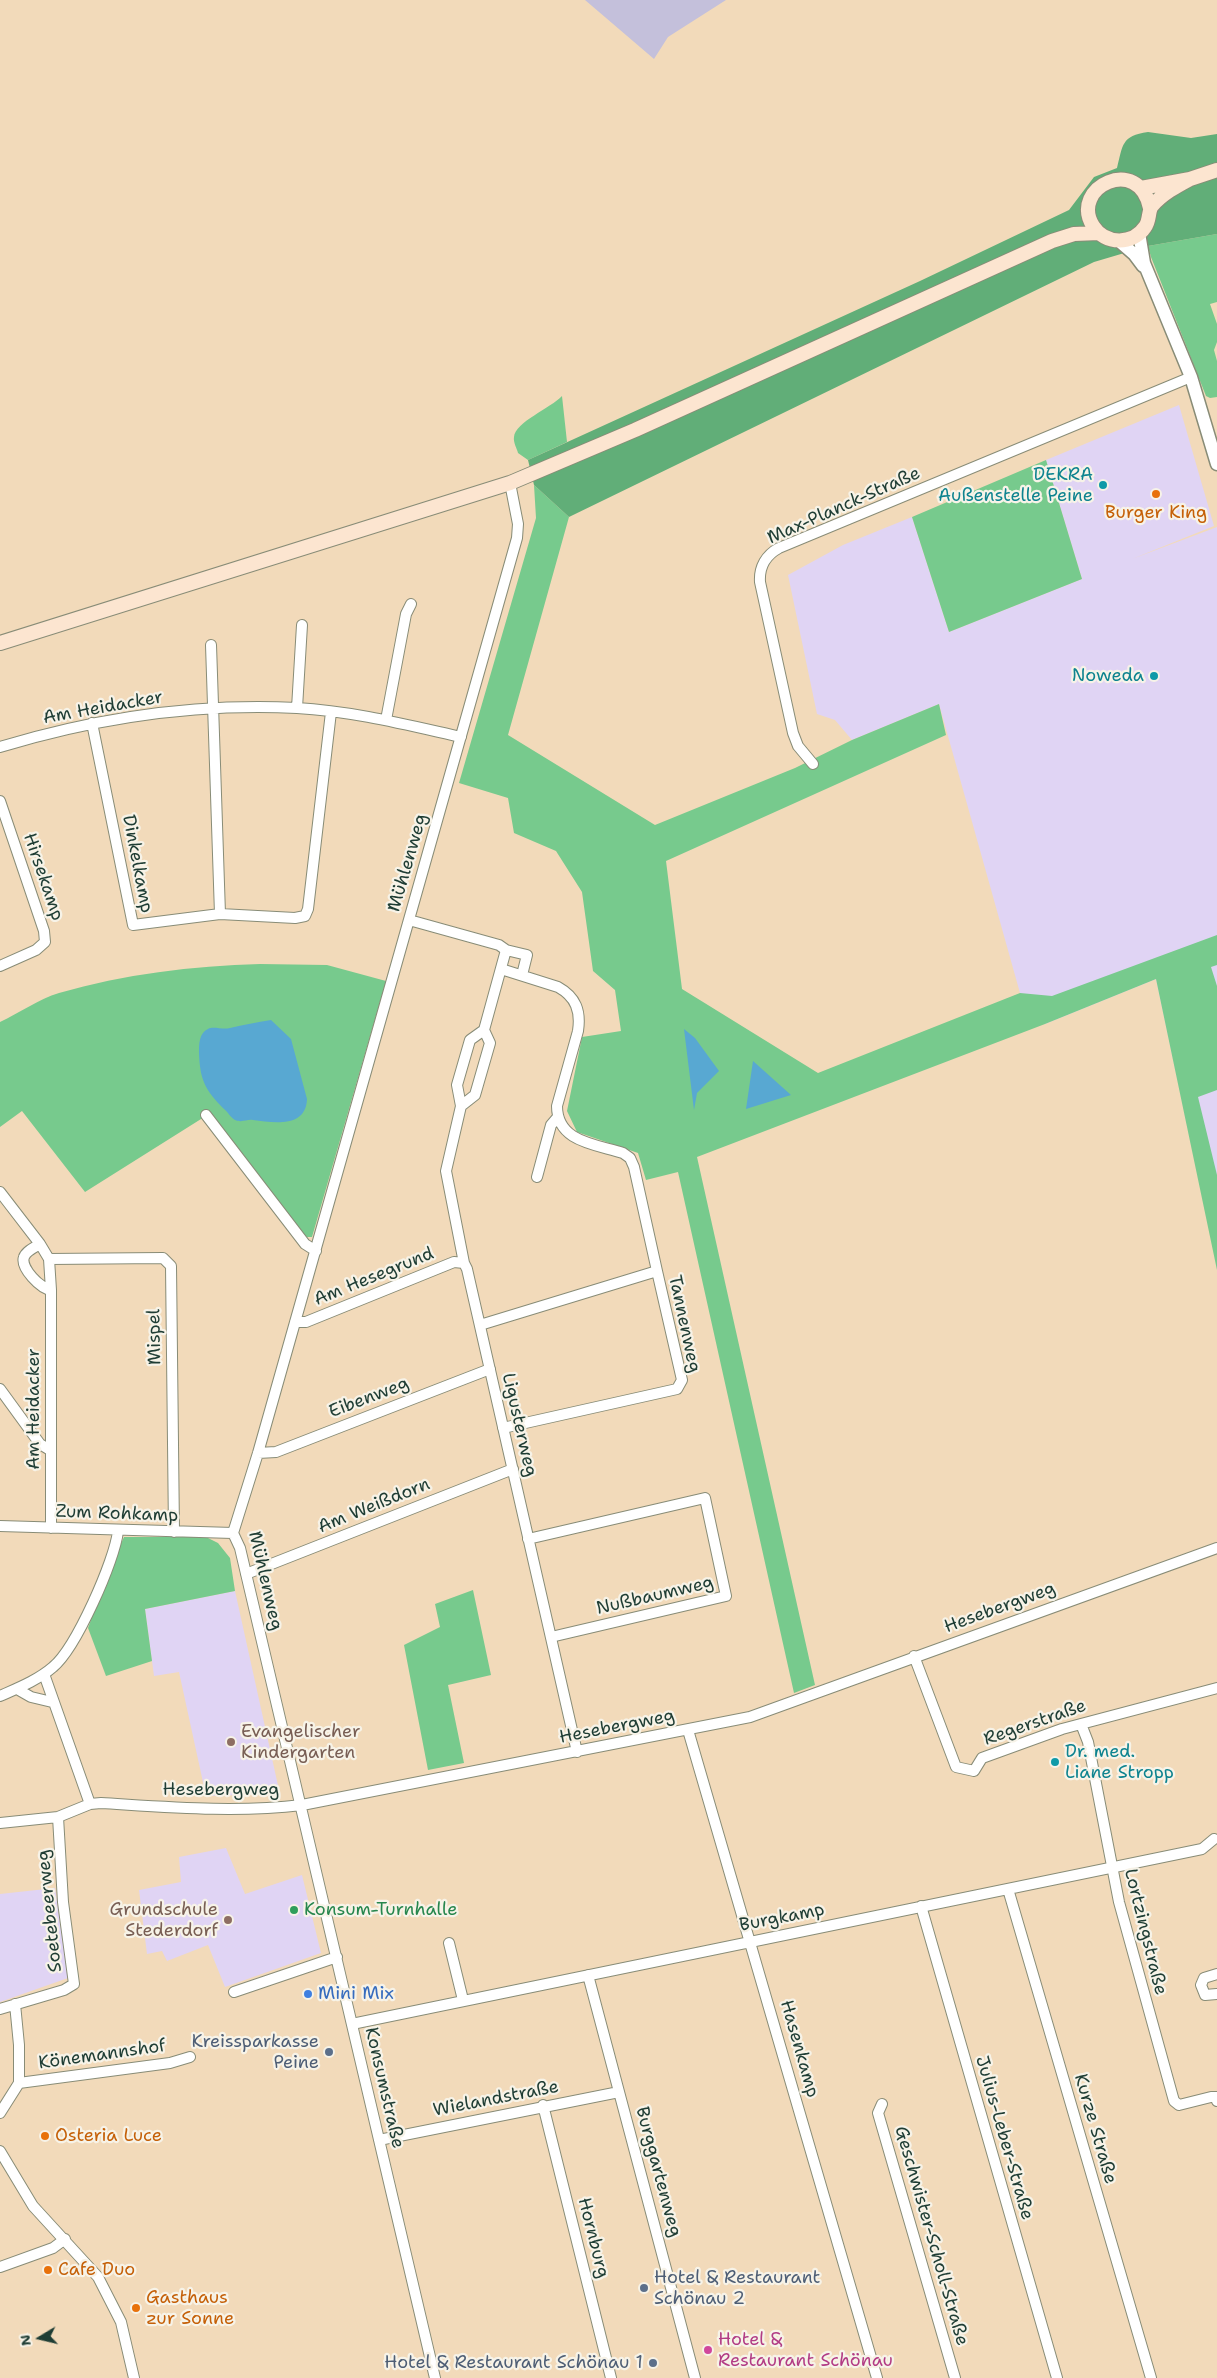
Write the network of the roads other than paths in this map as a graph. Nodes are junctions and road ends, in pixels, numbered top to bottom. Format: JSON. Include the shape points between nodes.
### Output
{"nodes":[{"id":1,"x":1217,"y":170,"type":"edge"},
{"id":2,"x":1190,"y":180,"type":"junction"},
{"id":3,"x":1141,"y":188,"type":"junction"},
{"id":4,"x":1150,"y":208,"type":"junction"},
{"id":5,"x":1089,"y":210,"type":"junction"},
{"id":6,"x":1099,"y":232,"type":"junction"},
{"id":7,"x":1140,"y":233,"type":"junction"},
{"id":8,"x":1052,"y":240,"type":"junction"},
{"id":9,"x":1119,"y":241,"type":"junction"},
{"id":10,"x":1147,"y":273,"type":"junction"},
{"id":11,"x":1191,"y":377,"type":"junction"},
{"id":12,"x":1217,"y":464,"type":"edge"},
{"id":13,"x":510,"y":483,"type":"junction"},
{"id":14,"x":411,"y":604,"type":"dead end"},
{"id":15,"x":302,"y":625,"type":"dead end"},
{"id":16,"x":0,"y":643,"type":"edge"},
{"id":17,"x":211,"y":645,"type":"dead end"},
{"id":18,"x":212,"y":708,"type":"junction"},
{"id":19,"x":297,"y":708,"type":"junction"},
{"id":20,"x":331,"y":712,"type":"junction"},
{"id":21,"x":386,"y":720,"type":"junction"},
{"id":22,"x":92,"y":723,"type":"junction"},
{"id":23,"x":461,"y":737,"type":"junction"},
{"id":24,"x":0,"y":747,"type":"edge"},
{"id":25,"x":813,"y":764,"type":"dead end"},
{"id":26,"x":0,"y":801,"type":"edge"},
{"id":27,"x":220,"y":914,"type":"junction"},
{"id":28,"x":408,"y":920,"type":"junction"},
{"id":29,"x":506,"y":950,"type":"junction"},
{"id":30,"x":0,"y":966,"type":"edge"},
{"id":31,"x":501,"y":969,"type":"junction"},
{"id":32,"x":522,"y":975,"type":"junction"},
{"id":33,"x":484,"y":1030,"type":"junction"},
{"id":34,"x":461,"y":1106,"type":"junction"},
{"id":35,"x":206,"y":1115,"type":"dead end"},
{"id":36,"x":557,"y":1118,"type":"junction"},
{"id":37,"x":537,"y":1177,"type":"dead end"},
{"id":38,"x":0,"y":1192,"type":"edge"},
{"id":39,"x":40,"y":1244,"type":"junction"},
{"id":40,"x":316,"y":1252,"type":"junction"},
{"id":41,"x":49,"y":1259,"type":"junction"},
{"id":42,"x":464,"y":1264,"type":"junction"},
{"id":43,"x":657,"y":1271,"type":"junction"},
{"id":44,"x":51,"y":1290,"type":"junction"},
{"id":45,"x":295,"y":1322,"type":"junction"},
{"id":46,"x":480,"y":1325,"type":"junction"},
{"id":47,"x":490,"y":1369,"type":"junction"},
{"id":48,"x":0,"y":1389,"type":"edge"},
{"id":49,"x":503,"y":1428,"type":"junction"},
{"id":50,"x":50,"y":1450,"type":"junction"},
{"id":51,"x":258,"y":1453,"type":"junction"},
{"id":52,"x":513,"y":1469,"type":"junction"},
{"id":53,"x":0,"y":1526,"type":"edge"},
{"id":54,"x":51,"y":1528,"type":"junction"},
{"id":55,"x":118,"y":1531,"type":"junction"},
{"id":56,"x":174,"y":1532,"type":"junction"},
{"id":57,"x":233,"y":1533,"type":"junction"},
{"id":58,"x":528,"y":1538,"type":"junction"},
{"id":59,"x":1217,"y":1548,"type":"edge"},
{"id":60,"x":246,"y":1574,"type":"junction"},
{"id":61,"x":551,"y":1637,"type":"junction"},
{"id":62,"x":914,"y":1656,"type":"junction"},
{"id":63,"x":44,"y":1674,"type":"junction"},
{"id":64,"x":1217,"y":1688,"type":"edge"},
{"id":65,"x":17,"y":1689,"type":"junction"},
{"id":66,"x":0,"y":1696,"type":"edge"},
{"id":67,"x":52,"y":1702,"type":"junction"},
{"id":68,"x":1081,"y":1724,"type":"junction"},
{"id":69,"x":688,"y":1730,"type":"junction"},
{"id":70,"x":577,"y":1752,"type":"junction"},
{"id":71,"x":90,"y":1804,"type":"junction"},
{"id":72,"x":302,"y":1804,"type":"junction"},
{"id":73,"x":58,"y":1817,"type":"junction"},
{"id":74,"x":0,"y":1823,"type":"edge"},
{"id":75,"x":1214,"y":1839,"type":"dead end"},
{"id":76,"x":1112,"y":1867,"type":"junction"},
{"id":77,"x":1008,"y":1888,"type":"junction"},
{"id":78,"x":921,"y":1906,"type":"junction"},
{"id":79,"x":751,"y":1940,"type":"junction"},
{"id":80,"x":449,"y":1943,"type":"dead end"},
{"id":81,"x":337,"y":1956,"type":"junction"},
{"id":82,"x":1217,"y":1974,"type":"edge"},
{"id":83,"x":588,"y":1975,"type":"junction"},
{"id":84,"x":234,"y":1992,"type":"dead end"},
{"id":85,"x":1217,"y":1994,"type":"edge"},
{"id":86,"x":462,"y":2000,"type":"junction"},
{"id":87,"x":15,"y":2004,"type":"junction"},
{"id":88,"x":0,"y":2009,"type":"edge"},
{"id":89,"x":352,"y":2024,"type":"junction"},
{"id":90,"x":190,"y":2057,"type":"dead end"},
{"id":91,"x":19,"y":2084,"type":"junction"},
{"id":92,"x":619,"y":2092,"type":"junction"},
{"id":93,"x":1217,"y":2101,"type":"edge"},
{"id":94,"x":882,"y":2104,"type":"dead end"},
{"id":95,"x":543,"y":2105,"type":"junction"},
{"id":96,"x":0,"y":2114,"type":"edge"},
{"id":97,"x":379,"y":2140,"type":"junction"},
{"id":98,"x":0,"y":2151,"type":"edge"},
{"id":99,"x":65,"y":2240,"type":"junction"},
{"id":100,"x":0,"y":2267,"type":"edge"},
{"id":101,"x":129,"y":2357,"type":"junction"},
{"id":102,"x":125,"y":2378,"type":"edge"},
{"id":103,"x":134,"y":2378,"type":"edge"},
{"id":104,"x":435,"y":2378,"type":"edge"},
{"id":105,"x":611,"y":2378,"type":"edge"},
{"id":106,"x":694,"y":2378,"type":"edge"},
{"id":107,"x":877,"y":2378,"type":"edge"},
{"id":108,"x":955,"y":2378,"type":"edge"},
{"id":109,"x":1057,"y":2378,"type":"edge"},
{"id":110,"x":1150,"y":2378,"type":"edge"}],
"edges":[{"from":1,"to":2,"type":"main road"},
{"from":2,"to":3,"type":"main road"},
{"from":2,"to":4,"type":"main road","via":[[1167,193]]},
{"from":3,"to":4,"type":"main road"},
{"from":3,"to":5,"type":"main road","via":[[1121,179],[1106,182],[1093,194]]},
{"from":4,"to":7,"type":"main road","via":[[1148,222]]},
{"from":5,"to":6,"type":"main road","via":[[1093,226]]},
{"from":5,"to":8,"type":"main road","via":[[1072,228]]},
{"from":6,"to":8,"type":"main road"},
{"from":6,"to":9,"type":"main road"},
{"from":7,"to":9,"type":"main road"},
{"from":7,"to":10,"type":"street"},
{"from":8,"to":13,"type":"main road","via":[[635,430]]},
{"from":9,"to":10,"type":"street","via":[[1134,254]]},
{"from":10,"to":11,"type":"street"},
{"from":11,"to":12,"type":"street"},
{"from":11,"to":25,"type":"street","name":"Max-Planck-Straße","via":[[779,548],[770,555],[763,564],[760,582],[793,733],[798,746]]},
{"from":13,"to":16,"type":"main road"},
{"from":13,"to":23,"type":"street","name":"Mühlenweg","via":[[518,524],[517,538]]},
{"from":14,"to":21,"type":"street","via":[[406,614]]},
{"from":15,"to":19,"type":"street"},
{"from":17,"to":18,"type":"street"},
{"from":18,"to":19,"type":"street","name":"Am Heidacker"},
{"from":18,"to":22,"type":"street","name":"Am Heidacker"},
{"from":18,"to":27,"type":"street"},
{"from":19,"to":20,"type":"street","name":"Am Heidacker"},
{"from":20,"to":21,"type":"street","name":"Am Heidacker"},
{"from":20,"to":27,"type":"street","name":"Dinkelkamp","via":[[305,916]]},
{"from":21,"to":23,"type":"street","name":"Am Heidacker"},
{"from":22,"to":24,"type":"street","name":"Am Heidacker"},
{"from":22,"to":27,"type":"street","name":"Dinkelkamp","via":[[133,926]]},
{"from":23,"to":28,"type":"street","name":"Mühlenweg"},
{"from":26,"to":30,"type":"street","name":"Hirsekamp","via":[[45,942],[36,950]]},
{"from":28,"to":29,"type":"street","via":[[499,945]]},
{"from":28,"to":40,"type":"street","name":"Mühlenweg"},
{"from":29,"to":31,"type":"street","name":"Ligusterweg"},
{"from":29,"to":32,"type":"street","via":[[527,955]]},
{"from":31,"to":32,"type":"street"},
{"from":31,"to":33,"type":"street","name":"Ligusterweg"},
{"from":32,"to":36,"type":"street","via":[[558,986],[574,999],[579,1012],[578,1031],[557,1106]]},
{"from":33,"to":34,"type":"street","name":"Ligusterweg","via":[[470,1040],[457,1085]]},
{"from":33,"to":34,"type":"street","name":"Ligusterweg","via":[[490,1043],[475,1095]]},
{"from":34,"to":42,"type":"street","name":"Ligusterweg","via":[[446,1171]]},
{"from":35,"to":40,"type":"street","via":[[305,1244]]},
{"from":36,"to":37,"type":"street","via":[[551,1126]]},
{"from":36,"to":43,"type":"street","via":[[562,1128],[573,1137],[630,1158]]},
{"from":38,"to":39,"type":"street","name":"Am Heidacker"},
{"from":39,"to":41,"type":"street","name":"Am Heidacker"},
{"from":39,"to":44,"type":"street","via":[[23,1259],[41,1286]]},
{"from":40,"to":45,"type":"street","name":"Mühlenweg"},
{"from":41,"to":44,"type":"street","name":"Am Heidacker"},
{"from":41,"to":56,"type":"street","name":"Mispel","via":[[163,1258],[171,1266]]},
{"from":42,"to":45,"type":"street","name":"Am Hesegrund","via":[[454,1262],[306,1322]]},
{"from":42,"to":46,"type":"street","name":"Ligusterweg"},
{"from":43,"to":46,"type":"street","name":"Tannenweg"},
{"from":43,"to":49,"type":"street","name":"Tannenweg","via":[[682,1380],[677,1389]]},
{"from":44,"to":50,"type":"street","name":"Am Heidacker"},
{"from":45,"to":51,"type":"street","name":"Mühlenweg"},
{"from":46,"to":47,"type":"street","name":"Ligusterweg"},
{"from":47,"to":49,"type":"street","name":"Ligusterweg"},
{"from":47,"to":51,"type":"street","name":"Eibenweg","via":[[276,1452]]},
{"from":48,"to":50,"type":"street","via":[[40,1444]]},
{"from":49,"to":52,"type":"street","name":"Ligusterweg"},
{"from":50,"to":54,"type":"street","name":"Am Heidacker"},
{"from":51,"to":57,"type":"street","name":"Mühlenweg"},
{"from":52,"to":58,"type":"street","name":"Ligusterweg"},
{"from":52,"to":60,"type":"street","name":"Am Weißdorn"},
{"from":53,"to":54,"type":"street","name":"Zum Rohkamp"},
{"from":54,"to":55,"type":"street","name":"Zum Rohkamp"},
{"from":55,"to":56,"type":"street","name":"Zum Rohkamp"},
{"from":55,"to":63,"type":"street","via":[[116,1546],[78,1634],[55,1666]]},
{"from":56,"to":57,"type":"street","name":"Zum Rohkamp"},
{"from":57,"to":60,"type":"street","name":"Mühlenweg"},
{"from":58,"to":61,"type":"street","name":"Ligusterweg"},
{"from":58,"to":61,"type":"street","name":"Nußbaumweg","via":[[705,1498],[726,1596]]},
{"from":59,"to":62,"type":"street","name":"Hesebergweg"},
{"from":60,"to":72,"type":"street","name":"Mühlenweg"},
{"from":61,"to":70,"type":"street","name":"Ligusterweg"},
{"from":62,"to":68,"type":"street","name":"Regerstraße","via":[[956,1767],[974,1770],[982,1758]]},
{"from":62,"to":69,"type":"street","name":"Hesebergweg","via":[[768,1712]]},
{"from":63,"to":65,"type":"street"},
{"from":63,"to":67,"type":"street"},
{"from":64,"to":68,"type":"street","name":"Regerstraße"},
{"from":65,"to":66,"type":"street"},
{"from":65,"to":67,"type":"street","via":[[31,1697]]},
{"from":67,"to":71,"type":"street"},
{"from":68,"to":76,"type":"street","name":"Lortzingstraße","via":[[1088,1742]]},
{"from":69,"to":70,"type":"street","name":"Hesebergweg"},
{"from":69,"to":79,"type":"street","name":"Hasenkamp"},
{"from":70,"to":72,"type":"street","name":"Hesebergweg"},
{"from":71,"to":72,"type":"street","name":"Hesebergweg","via":[[275,1808]]},
{"from":71,"to":73,"type":"street","name":"Hesebergweg"},
{"from":72,"to":81,"type":"street","name":"Konsumstraße"},
{"from":73,"to":74,"type":"street","name":"Hesebergweg"},
{"from":73,"to":87,"type":"street","name":"Soetebeerweg","via":[[63,1902],[74,1984]]},
{"from":75,"to":76,"type":"street","name":"Burgkamp","via":[[1202,1849]]},
{"from":76,"to":77,"type":"street","name":"Burgkamp"},
{"from":76,"to":93,"type":"street","name":"Lortzingstraße","via":[[1174,2102],[1179,2104],[1211,2096]]},
{"from":77,"to":78,"type":"street","name":"Burgkamp"},
{"from":77,"to":110,"type":"street","name":"Kurze Straße"},
{"from":78,"to":79,"type":"street","name":"Burgkamp"},
{"from":78,"to":109,"type":"street","name":"Julius-Leber-Straße"},
{"from":79,"to":83,"type":"street","name":"Burgkamp"},
{"from":79,"to":107,"type":"street","name":"Hasenkamp"},
{"from":80,"to":86,"type":"street"},
{"from":81,"to":84,"type":"street"},
{"from":81,"to":89,"type":"street","name":"Konsumstraße"},
{"from":82,"to":85,"type":"street","via":[[1204,1978],[1201,1985],[1205,1996]]},
{"from":83,"to":86,"type":"street","name":"Burgkamp"},
{"from":83,"to":92,"type":"street","name":"Burggartenweg"},
{"from":86,"to":89,"type":"street","name":"Burgkamp"},
{"from":87,"to":88,"type":"street","name":"Soetebeerweg"},
{"from":87,"to":91,"type":"street"},
{"from":89,"to":97,"type":"street","name":"Konsumstraße"},
{"from":90,"to":91,"type":"street","name":"Könemannshof","via":[[170,2063]]},
{"from":91,"to":96,"type":"street"},
{"from":92,"to":95,"type":"street","name":"Wielandstraße"},
{"from":92,"to":106,"type":"street","name":"Burggartenweg"},
{"from":94,"to":108,"type":"street","name":"Geschwister-Scholl-Straße","via":[[878,2113]]},
{"from":95,"to":97,"type":"street","name":"Wielandstraße"},
{"from":95,"to":105,"type":"street","name":"Hornburg"},
{"from":97,"to":104,"type":"street","name":"Konsumstraße"},
{"from":98,"to":99,"type":"street","via":[[33,2206]]},
{"from":99,"to":100,"type":"street","via":[[53,2248]]},
{"from":99,"to":101,"type":"street","via":[[98,2277],[116,2308]]},
{"from":101,"to":102,"type":"street"},
{"from":101,"to":103,"type":"street"}]}
